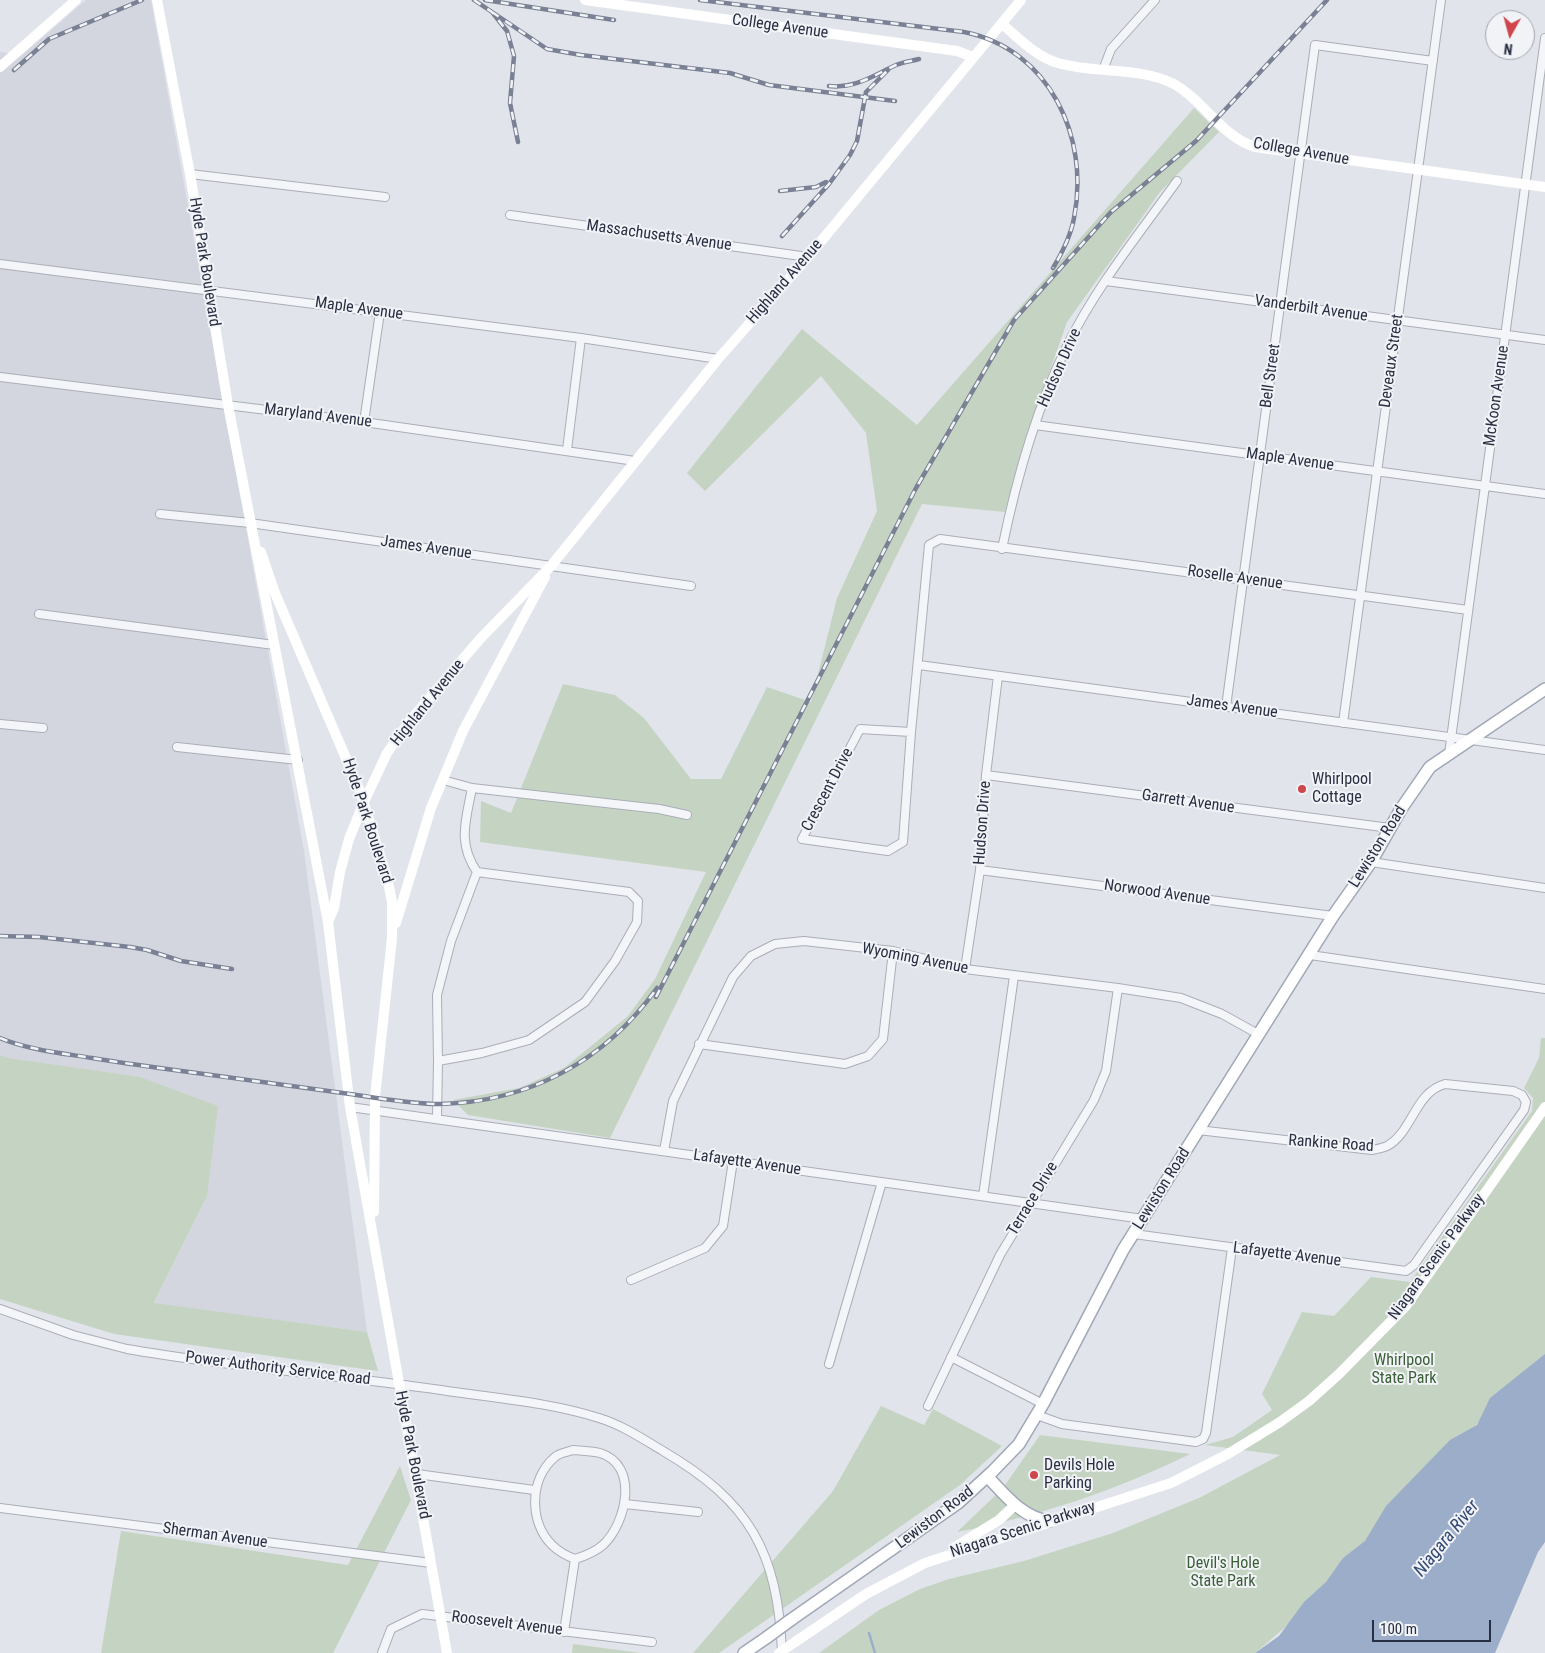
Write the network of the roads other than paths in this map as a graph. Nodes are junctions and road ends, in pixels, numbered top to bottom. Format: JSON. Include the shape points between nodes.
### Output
{"nodes":[{"id":1,"x":76,"y":0,"type":"edge"},
{"id":2,"x":158,"y":0,"type":"edge"},
{"id":3,"x":584,"y":0,"type":"edge"},
{"id":4,"x":1021,"y":0,"type":"edge"},
{"id":5,"x":1155,"y":0,"type":"edge"},
{"id":6,"x":1441,"y":0,"type":"edge"},
{"id":7,"x":1002,"y":24,"type":"junction"},
{"id":8,"x":1545,"y":38,"type":"edge"},
{"id":9,"x":973,"y":57,"type":"junction"},
{"id":10,"x":1433,"y":61,"type":"junction"},
{"id":11,"x":0,"y":67,"type":"edge"},
{"id":12,"x":1103,"y":70,"type":"junction"},
{"id":13,"x":1300,"y":154,"type":"junction"},
{"id":14,"x":1418,"y":170,"type":"junction"},
{"id":15,"x":190,"y":174,"type":"junction"},
{"id":16,"x":1177,"y":181,"type":"dead end"},
{"id":17,"x":1525,"y":184,"type":"junction"},
{"id":18,"x":1545,"y":187,"type":"edge"},
{"id":19,"x":385,"y":197,"type":"dead end"},
{"id":20,"x":510,"y":215,"type":"dead end"},
{"id":21,"x":808,"y":257,"type":"junction"},
{"id":22,"x":0,"y":264,"type":"edge"},
{"id":23,"x":1106,"y":281,"type":"junction"},
{"id":24,"x":208,"y":290,"type":"junction"},
{"id":25,"x":1280,"y":304,"type":"junction"},
{"id":26,"x":380,"y":312,"type":"junction"},
{"id":27,"x":1398,"y":320,"type":"junction"},
{"id":28,"x":1505,"y":335,"type":"junction"},
{"id":29,"x":581,"y":338,"type":"junction"},
{"id":30,"x":1545,"y":340,"type":"edge"},
{"id":31,"x":718,"y":359,"type":"junction"},
{"id":32,"x":0,"y":377,"type":"edge"},
{"id":33,"x":228,"y":404,"type":"junction"},
{"id":34,"x":364,"y":422,"type":"junction"},
{"id":35,"x":1035,"y":425,"type":"junction"},
{"id":36,"x":567,"y":450,"type":"junction"},
{"id":37,"x":1260,"y":456,"type":"junction"},
{"id":38,"x":635,"y":461,"type":"junction"},
{"id":39,"x":1377,"y":471,"type":"junction"},
{"id":40,"x":1485,"y":486,"type":"junction"},
{"id":41,"x":1545,"y":494,"type":"edge"},
{"id":42,"x":160,"y":514,"type":"dead end"},
{"id":43,"x":250,"y":523,"type":"junction"},
{"id":44,"x":1002,"y":549,"type":"junction"},
{"id":45,"x":551,"y":566,"type":"junction"},
{"id":46,"x":1243,"y":579,"type":"junction"},
{"id":47,"x":691,"y":586,"type":"dead end"},
{"id":48,"x":1360,"y":596,"type":"junction"},
{"id":49,"x":1468,"y":610,"type":"junction"},
{"id":50,"x":39,"y":614,"type":"dead end"},
{"id":51,"x":274,"y":644,"type":"junction"},
{"id":52,"x":919,"y":665,"type":"junction"},
{"id":53,"x":998,"y":676,"type":"junction"},
{"id":54,"x":1545,"y":689,"type":"edge"},
{"id":55,"x":1226,"y":707,"type":"junction"},
{"id":56,"x":1343,"y":722,"type":"junction"},
{"id":57,"x":0,"y":724,"type":"edge"},
{"id":58,"x":43,"y":728,"type":"dead end"},
{"id":59,"x":911,"y":732,"type":"junction"},
{"id":60,"x":1451,"y":737,"type":"junction"},
{"id":61,"x":1472,"y":740,"type":"junction"},
{"id":62,"x":177,"y":746,"type":"dead end"},
{"id":63,"x":1545,"y":750,"type":"edge"},
{"id":64,"x":1449,"y":754,"type":"junction"},
{"id":65,"x":298,"y":760,"type":"junction"},
{"id":66,"x":986,"y":775,"type":"junction"},
{"id":67,"x":443,"y":780,"type":"junction"},
{"id":68,"x":472,"y":788,"type":"junction"},
{"id":69,"x":364,"y":802,"type":"junction"},
{"id":70,"x":686,"y":815,"type":"dead end"},
{"id":71,"x":1390,"y":828,"type":"junction"},
{"id":72,"x":1371,"y":862,"type":"junction"},
{"id":73,"x":980,"y":870,"type":"junction"},
{"id":74,"x":477,"y":872,"type":"junction"},
{"id":75,"x":1545,"y":888,"type":"edge"},
{"id":76,"x":1333,"y":916,"type":"junction"},
{"id":77,"x":328,"y":922,"type":"junction"},
{"id":78,"x":392,"y":938,"type":"junction"},
{"id":79,"x":893,"y":951,"type":"junction"},
{"id":80,"x":1310,"y":955,"type":"junction"},
{"id":81,"x":965,"y":969,"type":"junction"},
{"id":82,"x":1014,"y":976,"type":"junction"},
{"id":83,"x":1118,"y":988,"type":"junction"},
{"id":84,"x":1545,"y":989,"type":"edge"},
{"id":85,"x":1258,"y":1034,"type":"junction"},
{"id":86,"x":699,"y":1044,"type":"junction"},
{"id":87,"x":438,"y":1060,"type":"junction"},
{"id":88,"x":350,"y":1107,"type":"junction"},
{"id":89,"x":1545,"y":1107,"type":"edge"},
{"id":90,"x":374,"y":1110,"type":"junction"},
{"id":91,"x":437,"y":1118,"type":"junction"},
{"id":92,"x":1198,"y":1130,"type":"junction"},
{"id":93,"x":664,"y":1151,"type":"junction"},
{"id":94,"x":734,"y":1161,"type":"junction"},
{"id":95,"x":882,"y":1182,"type":"junction"},
{"id":96,"x":983,"y":1196,"type":"junction"},
{"id":97,"x":1030,"y":1203,"type":"junction"},
{"id":98,"x":1143,"y":1219,"type":"junction"},
{"id":99,"x":1134,"y":1234,"type":"junction"},
{"id":100,"x":1428,"y":1245,"type":"joint"},
{"id":101,"x":1232,"y":1248,"type":"junction"},
{"id":102,"x":376,"y":1257,"type":"junction"},
{"id":103,"x":631,"y":1280,"type":"dead end"},
{"id":104,"x":0,"y":1309,"type":"edge"},
{"id":105,"x":952,"y":1357,"type":"junction"},
{"id":106,"x":829,"y":1364,"type":"dead end"},
{"id":107,"x":398,"y":1384,"type":"junction"},
{"id":108,"x":928,"y":1406,"type":"dead end"},
{"id":109,"x":1040,"y":1409,"type":"junction"},
{"id":110,"x":417,"y":1474,"type":"junction"},
{"id":111,"x":988,"y":1477,"type":"junction"},
{"id":112,"x":534,"y":1490,"type":"junction"},
{"id":113,"x":625,"y":1504,"type":"junction"},
{"id":114,"x":1015,"y":1505,"type":"junction"},
{"id":115,"x":0,"y":1508,"type":"edge"},
{"id":116,"x":698,"y":1512,"type":"dead end"},
{"id":117,"x":1049,"y":1522,"type":"junction"},
{"id":118,"x":937,"y":1558,"type":"junction"},
{"id":119,"x":576,"y":1560,"type":"junction"},
{"id":120,"x":431,"y":1563,"type":"junction"},
{"id":121,"x":440,"y":1615,"type":"junction"},
{"id":122,"x":564,"y":1632,"type":"junction"},
{"id":123,"x":652,"y":1642,"type":"dead end"},
{"id":124,"x":382,"y":1653,"type":"edge"},
{"id":125,"x":447,"y":1653,"type":"edge"},
{"id":126,"x":744,"y":1653,"type":"edge"},
{"id":127,"x":781,"y":1653,"type":"edge"}],
"edges":[{"from":1,"to":11,"type":"main road"},
{"from":2,"to":15,"type":"main road","name":"Hyde Park Boulevard"},
{"from":3,"to":9,"type":"main road","name":"College Avenue","via":[[957,51]]},
{"from":4,"to":7,"type":"main road","name":"Highland Avenue"},
{"from":5,"to":12,"type":"street","via":[[1111,49]]},
{"from":6,"to":10,"type":"street","name":"Deveaux Street"},
{"from":7,"to":9,"type":"main road","name":"Highland Avenue"},
{"from":7,"to":12,"type":"main road","name":"College Avenue","via":[[1051,61]]},
{"from":8,"to":17,"type":"street","name":"McKoon Avenue"},
{"from":9,"to":21,"type":"main road","name":"Highland Avenue"},
{"from":10,"to":13,"type":"street","name":"Bell Street","via":[[1315,45]]},
{"from":10,"to":14,"type":"street","name":"Deveaux Street"},
{"from":12,"to":13,"type":"main road","name":"College Avenue","via":[[1167,81],[1184,91],[1224,129],[1242,141],[1255,147]]},
{"from":13,"to":14,"type":"main road","name":"College Avenue"},
{"from":13,"to":25,"type":"street","name":"Bell Street"},
{"from":14,"to":17,"type":"main road","name":"College Avenue"},
{"from":14,"to":27,"type":"street","name":"Deveaux Street"},
{"from":15,"to":19,"type":"street"},
{"from":15,"to":24,"type":"main road","name":"Hyde Park Boulevard"},
{"from":16,"to":23,"type":"street","name":"Hudson Drive"},
{"from":17,"to":18,"type":"main road","name":"College Avenue"},
{"from":17,"to":28,"type":"street","name":"McKoon Avenue"},
{"from":20,"to":21,"type":"street","name":"Massachusetts Avenue"},
{"from":21,"to":31,"type":"main road","name":"Highland Avenue"},
{"from":22,"to":24,"type":"street","name":"Maple Avenue"},
{"from":23,"to":25,"type":"street","name":"Vanderbilt Avenue"},
{"from":23,"to":35,"type":"street","name":"Hudson Drive","via":[[1067,345]]},
{"from":24,"to":26,"type":"street","name":"Maple Avenue"},
{"from":24,"to":33,"type":"main road","name":"Hyde Park Boulevard"},
{"from":25,"to":27,"type":"street","name":"Vanderbilt Avenue"},
{"from":25,"to":37,"type":"street","name":"Bell Street"},
{"from":26,"to":29,"type":"street","name":"Maple Avenue"},
{"from":26,"to":34,"type":"street"},
{"from":27,"to":28,"type":"street","name":"Vanderbilt Avenue"},
{"from":27,"to":39,"type":"street","name":"Deveaux Street"},
{"from":28,"to":30,"type":"street","name":"Vanderbilt Avenue"},
{"from":28,"to":40,"type":"street","name":"McKoon Avenue"},
{"from":29,"to":31,"type":"street","name":"Maple Avenue"},
{"from":29,"to":36,"type":"street"},
{"from":31,"to":38,"type":"main road","name":"Highland Avenue"},
{"from":32,"to":33,"type":"street","name":"Maryland Avenue"},
{"from":33,"to":34,"type":"street","name":"Maryland Avenue"},
{"from":33,"to":43,"type":"main road","name":"Hyde Park Boulevard"},
{"from":34,"to":36,"type":"street","name":"Maryland Avenue"},
{"from":35,"to":37,"type":"street","name":"Maple Avenue"},
{"from":35,"to":44,"type":"street","name":"Hudson Drive","via":[[1015,486]]},
{"from":36,"to":38,"type":"street","name":"Maryland Avenue"},
{"from":37,"to":39,"type":"street","name":"Maple Avenue"},
{"from":37,"to":46,"type":"street","name":"Bell Street"},
{"from":38,"to":45,"type":"main road","name":"Highland Avenue"},
{"from":39,"to":40,"type":"street","name":"Maple Avenue"},
{"from":39,"to":48,"type":"street","name":"Deveaux Street"},
{"from":40,"to":41,"type":"street","name":"Maple Avenue"},
{"from":40,"to":49,"type":"street","name":"McKoon Avenue"},
{"from":42,"to":43,"type":"street","name":"James Avenue"},
{"from":43,"to":45,"type":"street","name":"James Avenue"},
{"from":43,"to":51,"type":"main road","name":"Hyde Park Boulevard"},
{"from":43,"to":69,"type":"main road","name":"Hyde Park Boulevard","via":[[275,593]]},
{"from":44,"to":46,"type":"street","name":"Roselle Avenue"},
{"from":44,"to":52,"type":"street","name":"Crescent Drive","via":[[940,539],[929,545]]},
{"from":45,"to":47,"type":"street","name":"James Avenue"},
{"from":45,"to":67,"type":"main road","name":"Highland Avenue","via":[[470,715]]},
{"from":45,"to":69,"type":"main road","name":"Highland Avenue","via":[[480,639],[408,723],[387,753]]},
{"from":46,"to":48,"type":"street","name":"Roselle Avenue"},
{"from":46,"to":55,"type":"street","name":"Bell Street"},
{"from":48,"to":49,"type":"street","name":"Roselle Avenue"},
{"from":48,"to":56,"type":"street","name":"Deveaux Street"},
{"from":49,"to":60,"type":"street","name":"McKoon Avenue"},
{"from":50,"to":51,"type":"street"},
{"from":51,"to":65,"type":"main road","name":"Hyde Park Boulevard"},
{"from":52,"to":53,"type":"street","name":"James Avenue"},
{"from":52,"to":59,"type":"street","name":"Crescent Drive"},
{"from":53,"to":55,"type":"street","name":"James Avenue"},
{"from":53,"to":66,"type":"street","name":"Hudson Drive"},
{"from":54,"to":61,"type":"main road","name":"Lewiston Road"},
{"from":55,"to":56,"type":"street","name":"James Avenue"},
{"from":56,"to":60,"type":"street","name":"James Avenue"},
{"from":57,"to":58,"type":"street"},
{"from":59,"to":59,"type":"street","name":"Crescent Drive","via":[[903,842],[888,852],[802,839],[860,729]]},
{"from":60,"to":61,"type":"street","name":"James Avenue"},
{"from":60,"to":64,"type":"street","name":"McKoon Avenue"},
{"from":61,"to":63,"type":"street","name":"James Avenue"},
{"from":61,"to":64,"type":"main road","name":"Lewiston Road"},
{"from":62,"to":65,"type":"street"},
{"from":64,"to":71,"type":"main road","name":"Lewiston Road","via":[[1430,767]]},
{"from":65,"to":77,"type":"main road","name":"Hyde Park Boulevard"},
{"from":66,"to":71,"type":"street","name":"Garrett Avenue"},
{"from":66,"to":73,"type":"street","name":"Hudson Drive"},
{"from":67,"to":68,"type":"street"},
{"from":67,"to":78,"type":"main road","name":"Highland Avenue","via":[[415,856]]},
{"from":68,"to":70,"type":"street","via":[[659,809]]},
{"from":68,"to":74,"type":"street","via":[[465,852]]},
{"from":69,"to":77,"type":"main road","name":"Highland Avenue","via":[[349,840]]},
{"from":69,"to":78,"type":"main road","name":"Hyde Park Boulevard","via":[[392,902]]},
{"from":71,"to":72,"type":"main road","name":"Lewiston Road"},
{"from":72,"to":75,"type":"street"},
{"from":72,"to":76,"type":"main road","name":"Lewiston Road"},
{"from":73,"to":76,"type":"street","name":"Norwood Avenue"},
{"from":73,"to":81,"type":"street","name":"Hudson Drive"},
{"from":74,"to":87,"type":"street","via":[[451,941],[437,995]]},
{"from":74,"to":87,"type":"street","via":[[629,892],[638,900],[637,922],[615,961],[585,1002],[529,1040],[482,1053]]},
{"from":76,"to":80,"type":"main road","name":"Lewiston Road"},
{"from":77,"to":88,"type":"main road","name":"Hyde Park Boulevard"},
{"from":78,"to":90,"type":"main road","name":"Hyde Park Boulevard"},
{"from":79,"to":81,"type":"street","name":"Wyoming Avenue"},
{"from":79,"to":86,"type":"street","name":"Wyoming Avenue","via":[[804,941],[775,944],[751,956],[733,977]]},
{"from":79,"to":86,"type":"street","via":[[883,1039],[868,1056],[845,1064]]},
{"from":80,"to":84,"type":"street"},
{"from":80,"to":85,"type":"main road","name":"Lewiston Road"},
{"from":81,"to":82,"type":"street","name":"Wyoming Avenue"},
{"from":82,"to":83,"type":"street","name":"Wyoming Avenue"},
{"from":82,"to":96,"type":"street"},
{"from":83,"to":85,"type":"street","name":"Wyoming Avenue","via":[[1181,998],[1222,1014]]},
{"from":83,"to":97,"type":"street","name":"Terrace Drive","via":[[1106,1070],[1094,1100]]},
{"from":85,"to":92,"type":"main road","name":"Lewiston Road"},
{"from":86,"to":93,"type":"street","name":"Wyoming Avenue","via":[[673,1101]]},
{"from":87,"to":91,"type":"street"},
{"from":88,"to":90,"type":"street","name":"Lafayette Avenue"},
{"from":88,"to":102,"type":"main road","name":"Hyde Park Boulevard"},
{"from":89,"to":117,"type":"main road","name":"Niagara Scenic Parkway","via":[[1406,1306],[1310,1401],[1192,1473],[1150,1491]]},
{"from":90,"to":91,"type":"street","name":"Lafayette Avenue"},
{"from":90,"to":102,"type":"main road","name":"Hyde Park Boulevard"},
{"from":91,"to":93,"type":"street","name":"Lafayette Avenue"},
{"from":92,"to":98,"type":"main road","name":"Lewiston Road"},
{"from":92,"to":100,"type":"street","name":"Rankine Road","via":[[1372,1150],[1388,1146],[1436,1087],[1445,1084],[1522,1095],[1526,1102],[1524,1110]]},
{"from":93,"to":94,"type":"street","name":"Lafayette Avenue"},
{"from":94,"to":95,"type":"street","name":"Lafayette Avenue"},
{"from":94,"to":103,"type":"street","via":[[723,1226],[705,1248]]},
{"from":95,"to":96,"type":"street","name":"Lafayette Avenue"},
{"from":95,"to":106,"type":"street"},
{"from":96,"to":97,"type":"street","name":"Lafayette Avenue"},
{"from":97,"to":98,"type":"street","name":"Lafayette Avenue"},
{"from":97,"to":105,"type":"street","name":"Terrace Drive","via":[[993,1267]]},
{"from":98,"to":99,"type":"main road","name":"Lewiston Road"},
{"from":99,"to":101,"type":"street","name":"Lafayette Avenue"},
{"from":99,"to":109,"type":"main road","name":"Lewiston Road"},
{"from":100,"to":101,"type":"street","name":"Lafayette Avenue","via":[[1414,1265],[1406,1270]]},
{"from":101,"to":109,"type":"street","via":[[1204,1439],[1196,1442],[1062,1424]]},
{"from":102,"to":107,"type":"main road","name":"Hyde Park Boulevard"},
{"from":104,"to":107,"type":"street","name":"Power Authority Service Road","via":[[86,1339],[127,1349]]},
{"from":105,"to":108,"type":"street","name":"Terrace Drive"},
{"from":105,"to":109,"type":"street"},
{"from":107,"to":110,"type":"main road","name":"Hyde Park Boulevard"},
{"from":107,"to":127,"type":"street","name":"Power Authority Service Road","via":[[601,1418],[704,1477],[738,1510],[763,1550],[777,1595]]},
{"from":109,"to":111,"type":"main road","name":"Lewiston Road","via":[[1018,1444]]},
{"from":110,"to":112,"type":"street"},
{"from":110,"to":120,"type":"main road","name":"Hyde Park Boulevard"},
{"from":111,"to":114,"type":"main road"},
{"from":111,"to":126,"type":"main road","name":"Lewiston Road","bridge":true,"via":[[922,1529]]},
{"from":112,"to":113,"type":"street","via":[[556,1456],[573,1450],[601,1453],[615,1462],[621,1473]]},
{"from":112,"to":119,"type":"street","via":[[536,1516],[543,1533],[552,1545]]},
{"from":113,"to":116,"type":"street"},
{"from":113,"to":119,"type":"street","via":[[618,1525],[603,1544]]},
{"from":114,"to":117,"type":"main road","via":[[1036,1519]]},
{"from":114,"to":118,"type":"main road","via":[[1000,1520]]},
{"from":115,"to":120,"type":"street","name":"Sherman Avenue"},
{"from":117,"to":118,"type":"main road","name":"Niagara Scenic Parkway"},
{"from":118,"to":127,"type":"main road","name":"Niagara Scenic Parkway","bridge":true,"via":[[872,1590]]},
{"from":119,"to":122,"type":"street"},
{"from":120,"to":121,"type":"main road","name":"Hyde Park Boulevard"},
{"from":121,"to":122,"type":"street","name":"Roosevelt Avenue"},
{"from":121,"to":124,"type":"street","name":"Roosevelt Avenue","via":[[422,1614],[391,1629]]},
{"from":121,"to":125,"type":"main road","name":"Hyde Park Boulevard"},
{"from":122,"to":123,"type":"street","name":"Roosevelt Avenue"}]}
